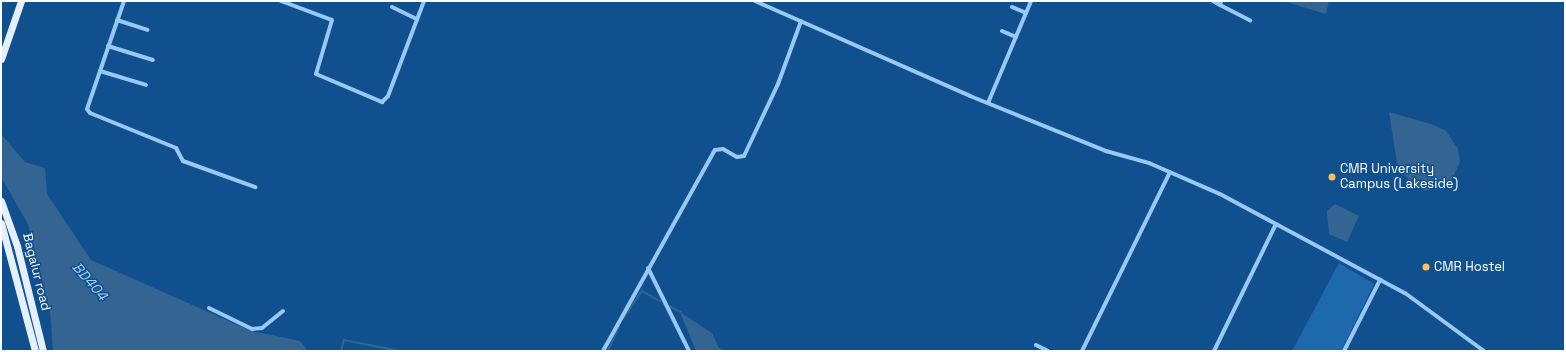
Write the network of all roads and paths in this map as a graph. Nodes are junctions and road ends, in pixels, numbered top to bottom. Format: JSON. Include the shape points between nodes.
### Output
{"nodes":[{"id":1,"x":18,"y":1,"type":"edge"},
{"id":2,"x":21,"y":1,"type":"edge"},
{"id":3,"x":124,"y":1,"type":"edge"},
{"id":4,"x":281,"y":1,"type":"edge"},
{"id":5,"x":298,"y":1,"type":"edge"},
{"id":6,"x":424,"y":1,"type":"edge"},
{"id":7,"x":756,"y":1,"type":"edge"},
{"id":8,"x":1031,"y":1,"type":"edge"},
{"id":9,"x":1213,"y":1,"type":"edge"},
{"id":10,"x":1221,"y":3,"type":"edge"},
{"id":11,"x":296,"y":7,"type":"junction"},
{"id":12,"x":392,"y":7,"type":"dead end"},
{"id":13,"x":1012,"y":7,"type":"dead end"},
{"id":14,"x":1026,"y":13,"type":"junction"},
{"id":15,"x":417,"y":19,"type":"junction"},
{"id":16,"x":117,"y":20,"type":"junction"},
{"id":17,"x":1250,"y":20,"type":"dead end"},
{"id":18,"x":801,"y":21,"type":"junction"},
{"id":19,"x":147,"y":30,"type":"dead end"},
{"id":20,"x":1002,"y":31,"type":"dead end"},
{"id":21,"x":1016,"y":37,"type":"junction"},
{"id":22,"x":108,"y":46,"type":"junction"},
{"id":23,"x":1,"y":47,"type":"edge"},
{"id":24,"x":1,"y":59,"type":"edge"},
{"id":25,"x":153,"y":60,"type":"dead end"},
{"id":26,"x":100,"y":71,"type":"junction"},
{"id":27,"x":146,"y":85,"type":"dead end"},
{"id":28,"x":988,"y":103,"type":"junction"},
{"id":29,"x":1170,"y":172,"type":"junction"},
{"id":30,"x":255,"y":187,"type":"dead end"},
{"id":31,"x":1,"y":201,"type":"edge"},
{"id":32,"x":1,"y":223,"type":"edge"},
{"id":33,"x":1276,"y":224,"type":"junction"},
{"id":34,"x":648,"y":268,"type":"junction"},
{"id":35,"x":1380,"y":280,"type":"junction"},
{"id":36,"x":209,"y":308,"type":"dead end"},
{"id":37,"x":283,"y":311,"type":"dead end"},
{"id":38,"x":1036,"y":345,"type":"dead end"},
{"id":39,"x":35,"y":351,"type":"edge"},
{"id":40,"x":43,"y":351,"type":"edge"},
{"id":41,"x":603,"y":351,"type":"edge"},
{"id":42,"x":689,"y":351,"type":"edge"},
{"id":43,"x":1048,"y":351,"type":"edge"},
{"id":44,"x":1082,"y":351,"type":"edge"},
{"id":45,"x":1214,"y":351,"type":"edge"},
{"id":46,"x":1344,"y":351,"type":"edge"},
{"id":47,"x":1484,"y":351,"type":"edge"}],
"edges":[{"from":1,"to":23,"type":"main road"},
{"from":2,"to":24,"type":"main road"},
{"from":3,"to":16,"type":"street"},
{"from":4,"to":11,"type":"street"},
{"from":5,"to":11,"type":"street"},
{"from":6,"to":15,"type":"street"},
{"from":7,"to":18,"type":"street"},
{"from":8,"to":14,"type":"street"},
{"from":9,"to":10,"type":"street"},
{"from":10,"to":17,"type":"street"},
{"from":11,"to":15,"type":"street","via":[[332,20],[316,74],[382,102],[388,96]]},
{"from":12,"to":15,"type":"street"},
{"from":13,"to":14,"type":"street"},
{"from":14,"to":21,"type":"street"},
{"from":16,"to":19,"type":"street"},
{"from":16,"to":22,"type":"street"},
{"from":18,"to":28,"type":"street"},
{"from":18,"to":34,"type":"street","via":[[778,84],[744,156],[737,158],[723,149],[715,150]]},
{"from":20,"to":21,"type":"street"},
{"from":21,"to":28,"type":"street"},
{"from":22,"to":25,"type":"street"},
{"from":22,"to":26,"type":"street"},
{"from":26,"to":27,"type":"street"},
{"from":26,"to":30,"type":"street","via":[[88,103],[87,109],[90,113],[176,148],[183,161]]},
{"from":28,"to":29,"type":"street","via":[[1106,151],[1149,163]]},
{"from":29,"to":33,"type":"street"},
{"from":29,"to":44,"type":"street"},
{"from":31,"to":40,"type":"main road","name":"Bagalur road","via":[[17,246]]},
{"from":32,"to":39,"type":"main road","name":"Bagalur road"},
{"from":33,"to":35,"type":"street"},
{"from":33,"to":45,"type":"street"},
{"from":34,"to":41,"type":"street"},
{"from":34,"to":42,"type":"street"},
{"from":35,"to":46,"type":"street"},
{"from":35,"to":47,"type":"street","via":[[1405,293]]},
{"from":36,"to":37,"type":"street","via":[[252,329],[262,328]]},
{"from":38,"to":43,"type":"street"}]}
